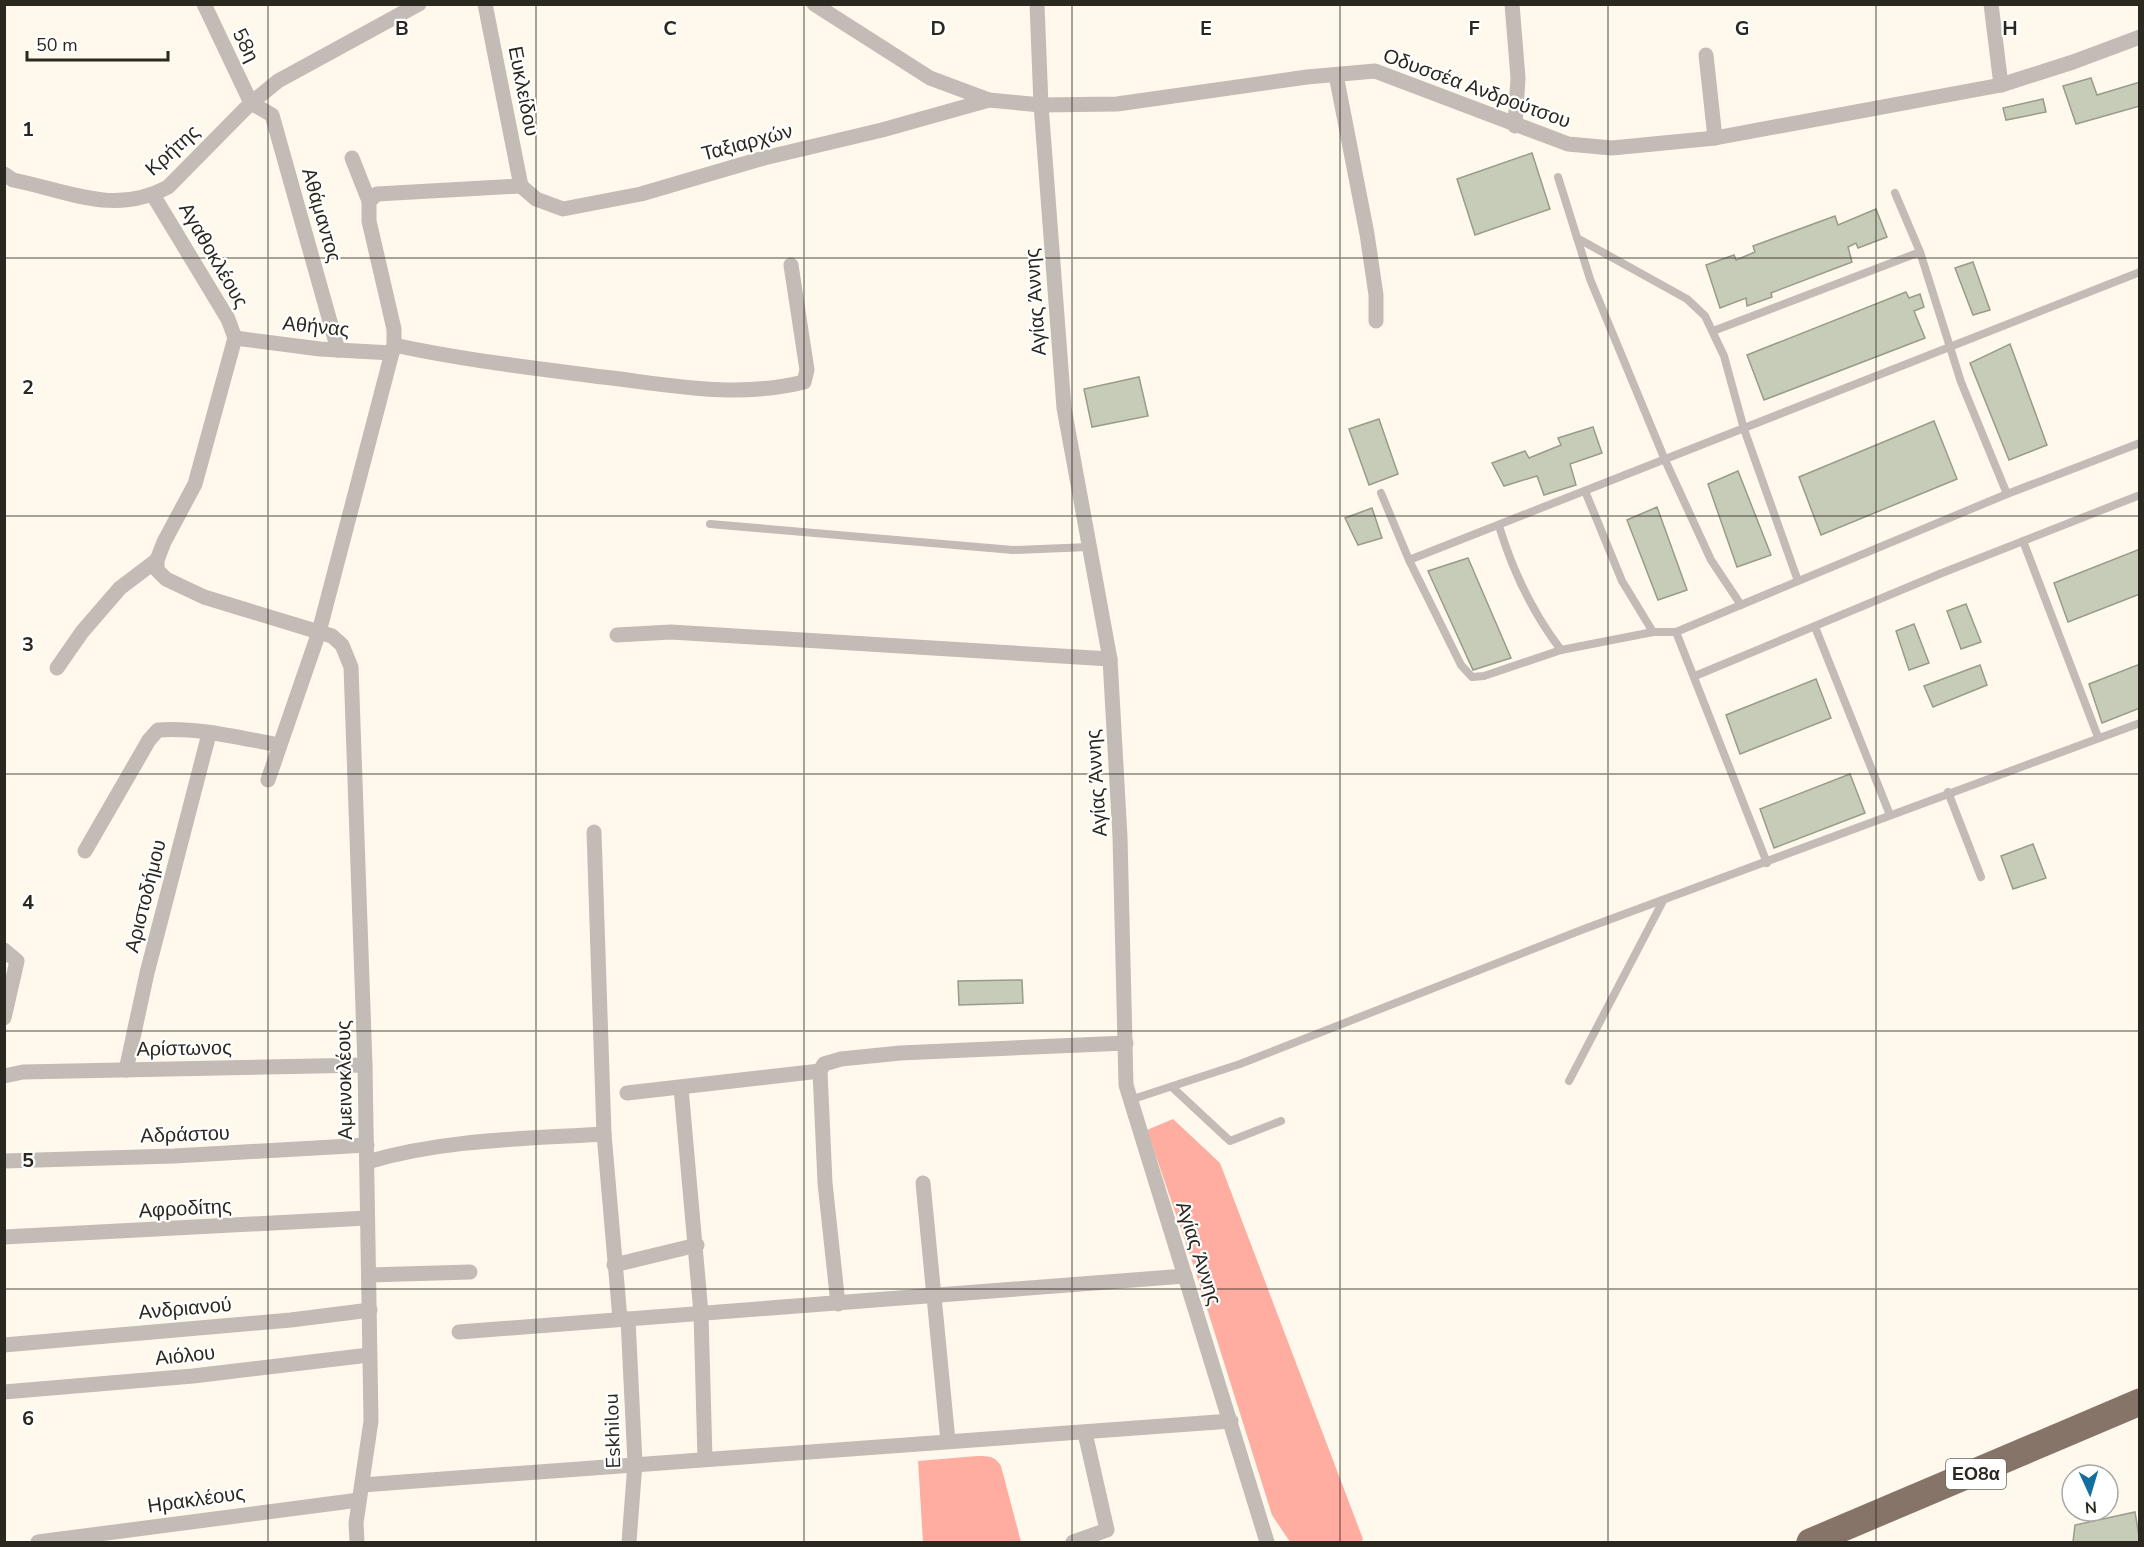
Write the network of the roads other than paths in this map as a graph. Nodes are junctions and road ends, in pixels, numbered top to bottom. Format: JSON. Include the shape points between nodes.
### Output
{"nodes":[{"id":1,"x":204,"y":4,"type":"edge"},
{"id":2,"x":419,"y":4,"type":"edge"},
{"id":3,"x":486,"y":4,"type":"edge"},
{"id":4,"x":814,"y":4,"type":"edge"},
{"id":5,"x":1037,"y":4,"type":"edge"},
{"id":6,"x":1512,"y":4,"type":"edge"},
{"id":7,"x":1991,"y":4,"type":"edge"},
{"id":8,"x":2139,"y":37,"type":"edge"},
{"id":9,"x":1706,"y":55,"type":"dead end"},
{"id":10,"x":1336,"y":75,"type":"junction"},
{"id":11,"x":2001,"y":84,"type":"junction"},
{"id":12,"x":988,"y":100,"type":"junction"},
{"id":13,"x":251,"y":103,"type":"junction"},
{"id":14,"x":1041,"y":105,"type":"junction"},
{"id":15,"x":1515,"y":126,"type":"junction"},
{"id":16,"x":1715,"y":138,"type":"junction"},
{"id":17,"x":352,"y":158,"type":"dead end"},
{"id":18,"x":4,"y":174,"type":"edge"},
{"id":19,"x":1558,"y":177,"type":"dead end"},
{"id":20,"x":520,"y":186,"type":"junction"},
{"id":21,"x":1895,"y":193,"type":"dead end"},
{"id":22,"x":153,"y":195,"type":"junction"},
{"id":23,"x":369,"y":201,"type":"junction"},
{"id":24,"x":1577,"y":238,"type":"junction"},
{"id":25,"x":1920,"y":252,"type":"junction"},
{"id":26,"x":791,"y":265,"type":"dead end"},
{"id":27,"x":2139,"y":272,"type":"edge"},
{"id":28,"x":1376,"y":321,"type":"dead end"},
{"id":29,"x":1713,"y":331,"type":"junction"},
{"id":30,"x":235,"y":338,"type":"junction"},
{"id":31,"x":1951,"y":345,"type":"junction"},
{"id":32,"x":393,"y":349,"type":"junction"},
{"id":33,"x":339,"y":350,"type":"junction"},
{"id":34,"x":1744,"y":429,"type":"junction"},
{"id":35,"x":2139,"y":443,"type":"edge"},
{"id":36,"x":1665,"y":460,"type":"junction"},
{"id":37,"x":1585,"y":491,"type":"junction"},
{"id":38,"x":1381,"y":492,"type":"dead end"},
{"id":39,"x":2007,"y":494,"type":"junction"},
{"id":40,"x":2139,"y":497,"type":"edge"},
{"id":41,"x":710,"y":524,"type":"dead end"},
{"id":42,"x":1499,"y":526,"type":"junction"},
{"id":43,"x":2023,"y":541,"type":"junction"},
{"id":44,"x":1089,"y":547,"type":"junction"},
{"id":45,"x":157,"y":560,"type":"junction"},
{"id":46,"x":1409,"y":560,"type":"junction"},
{"id":47,"x":1798,"y":581,"type":"junction"},
{"id":48,"x":1741,"y":605,"type":"junction"},
{"id":49,"x":1815,"y":627,"type":"junction"},
{"id":50,"x":319,"y":632,"type":"junction"},
{"id":51,"x":1653,"y":632,"type":"junction"},
{"id":52,"x":1676,"y":632,"type":"junction"},
{"id":53,"x":617,"y":635,"type":"dead end"},
{"id":54,"x":1561,"y":650,"type":"junction"},
{"id":55,"x":1110,"y":659,"type":"junction"},
{"id":56,"x":57,"y":668,"type":"dead end"},
{"id":57,"x":1695,"y":676,"type":"junction"},
{"id":58,"x":2139,"y":723,"type":"edge"},
{"id":59,"x":209,"y":734,"type":"junction"},
{"id":60,"x":2098,"y":738,"type":"junction"},
{"id":61,"x":279,"y":745,"type":"junction"},
{"id":62,"x":268,"y":780,"type":"dead end"},
{"id":63,"x":1948,"y":792,"type":"junction"},
{"id":64,"x":1890,"y":815,"type":"junction"},
{"id":65,"x":594,"y":832,"type":"dead end"},
{"id":66,"x":85,"y":851,"type":"dead end"},
{"id":67,"x":1767,"y":863,"type":"junction"},
{"id":68,"x":1981,"y":877,"type":"dead end"},
{"id":69,"x":1663,"y":901,"type":"junction"},
{"id":70,"x":4,"y":950,"type":"edge"},
{"id":71,"x":8,"y":979,"type":"edge"},
{"id":72,"x":4,"y":1018,"type":"edge"},
{"id":73,"x":1126,"y":1043,"type":"junction"},
{"id":74,"x":365,"y":1065,"type":"junction"},
{"id":75,"x":126,"y":1070,"type":"junction"},
{"id":76,"x":820,"y":1071,"type":"junction"},
{"id":77,"x":4,"y":1076,"type":"edge"},
{"id":78,"x":1569,"y":1081,"type":"dead end"},
{"id":79,"x":681,"y":1088,"type":"junction"},
{"id":80,"x":1173,"y":1088,"type":"junction"},
{"id":81,"x":627,"y":1094,"type":"dead end"},
{"id":82,"x":1130,"y":1100,"type":"junction"},
{"id":83,"x":1281,"y":1121,"type":"dead end"},
{"id":84,"x":604,"y":1134,"type":"junction"},
{"id":85,"x":367,"y":1145,"type":"junction"},
{"id":86,"x":4,"y":1161,"type":"edge"},
{"id":87,"x":367,"y":1162,"type":"junction"},
{"id":88,"x":922,"y":1183,"type":"dead end"},
{"id":89,"x":368,"y":1218,"type":"junction"},
{"id":90,"x":4,"y":1237,"type":"edge"},
{"id":91,"x":697,"y":1245,"type":"junction"},
{"id":92,"x":614,"y":1265,"type":"junction"},
{"id":93,"x":470,"y":1272,"type":"dead end"},
{"id":94,"x":369,"y":1275,"type":"junction"},
{"id":95,"x":1185,"y":1276,"type":"junction"},
{"id":96,"x":934,"y":1296,"type":"junction"},
{"id":97,"x":838,"y":1304,"type":"junction"},
{"id":98,"x":370,"y":1310,"type":"junction"},
{"id":99,"x":701,"y":1313,"type":"junction"},
{"id":100,"x":624,"y":1319,"type":"junction"},
{"id":101,"x":459,"y":1332,"type":"dead end"},
{"id":102,"x":4,"y":1345,"type":"edge"},
{"id":103,"x":369,"y":1355,"type":"junction"},
{"id":104,"x":4,"y":1392,"type":"edge"},
{"id":105,"x":2139,"y":1402,"type":"edge"},
{"id":106,"x":1231,"y":1420,"type":"junction"},
{"id":107,"x":1085,"y":1433,"type":"junction"},
{"id":108,"x":948,"y":1441,"type":"junction"},
{"id":109,"x":705,"y":1459,"type":"junction"},
{"id":110,"x":635,"y":1463,"type":"junction"},
{"id":111,"x":361,"y":1493,"type":"junction"},
{"id":112,"x":39,"y":1542,"type":"edge"},
{"id":113,"x":357,"y":1542,"type":"edge"},
{"id":114,"x":629,"y":1542,"type":"edge"},
{"id":115,"x":1073,"y":1542,"type":"edge"},
{"id":116,"x":1268,"y":1542,"type":"edge"},
{"id":117,"x":1810,"y":1542,"type":"edge"}],
"edges":[{"from":1,"to":13,"type":"street","name":"58η"},
{"from":2,"to":13,"type":"street","via":[[278,81]]},
{"from":3,"to":20,"type":"street","name":"Ευκλείδου"},
{"from":4,"to":12,"type":"street","name":"Οδυσσέα Ανδρούτσου","via":[[930,78]]},
{"from":5,"to":14,"type":"street","name":"Αγίας Άννης"},
{"from":6,"to":15,"type":"street","via":[[1518,78]]},
{"from":7,"to":11,"type":"street"},
{"from":8,"to":11,"type":"street","name":"Οδυσσέα Ανδρούτσου"},
{"from":9,"to":16,"type":"street"},
{"from":10,"to":14,"type":"street","name":"Οδυσσέα Ανδρούτσου","via":[[1117,104]]},
{"from":10,"to":15,"type":"street","name":"Οδυσσέα Ανδρούτσου","via":[[1375,71]]},
{"from":10,"to":28,"type":"street","via":[[1367,234]]},
{"from":11,"to":16,"type":"street","name":"Οδυσσέα Ανδρούτσου"},
{"from":12,"to":14,"type":"street","name":"Οδυσσέα Ανδρούτσου"},
{"from":12,"to":20,"type":"street","name":"Ταξιαρχών","via":[[641,194],[563,209],[536,199]]},
{"from":13,"to":22,"type":"street","name":"Κρήτης","via":[[168,187]]},
{"from":13,"to":33,"type":"street","name":"Αθάμαντος","via":[[272,115]]},
{"from":14,"to":44,"type":"street","name":"Αγίας Άννης","via":[[1064,408]]},
{"from":15,"to":16,"type":"street","name":"Οδυσσέα Ανδρούτσου","via":[[1568,144],[1612,148]]},
{"from":17,"to":23,"type":"street"},
{"from":18,"to":22,"type":"street","name":"Κρήτης","via":[[14,180],[104,201],[126,202]]},
{"from":19,"to":24,"type":"lane"},
{"from":20,"to":23,"type":"street","via":[[377,194]]},
{"from":21,"to":25,"type":"lane"},
{"from":22,"to":30,"type":"street","name":"Αγαθοκλέους","via":[[228,319]]},
{"from":23,"to":32,"type":"street","via":[[369,222],[394,329]]},
{"from":24,"to":29,"type":"lane","via":[[1687,299],[1705,316]]},
{"from":24,"to":36,"type":"lane","via":[[1590,279]]},
{"from":25,"to":29,"type":"lane"},
{"from":25,"to":31,"type":"lane"},
{"from":26,"to":32,"type":"street","name":"Αθήνας","via":[[807,370],[804,382],[776,389],[731,392]]},
{"from":27,"to":31,"type":"lane"},
{"from":29,"to":34,"type":"lane"},
{"from":30,"to":33,"type":"street","name":"Αθήνας"},
{"from":30,"to":45,"type":"street","via":[[195,484]]},
{"from":31,"to":34,"type":"lane"},
{"from":31,"to":39,"type":"lane","via":[[1961,382]]},
{"from":32,"to":33,"type":"street","name":"Αθήνας"},
{"from":32,"to":50,"type":"street"},
{"from":34,"to":36,"type":"lane"},
{"from":34,"to":47,"type":"lane"},
{"from":35,"to":39,"type":"lane"},
{"from":36,"to":37,"type":"lane"},
{"from":36,"to":48,"type":"lane","via":[[1711,560]]},
{"from":37,"to":42,"type":"lane"},
{"from":37,"to":51,"type":"lane","via":[[1622,581]]},
{"from":38,"to":46,"type":"lane"},
{"from":39,"to":47,"type":"lane"},
{"from":40,"to":43,"type":"lane"},
{"from":41,"to":44,"type":"lane","via":[[1014,550]]},
{"from":42,"to":46,"type":"lane"},
{"from":42,"to":54,"type":"lane","via":[[1523,591]]},
{"from":43,"to":49,"type":"lane"},
{"from":43,"to":60,"type":"lane"},
{"from":44,"to":55,"type":"street","name":"Αγίας Άννης"},
{"from":45,"to":50,"type":"street","name":"Αμεινοκλέους","via":[[157,570],[166,579],[204,597]]},
{"from":45,"to":56,"type":"street","via":[[120,588]]},
{"from":46,"to":54,"type":"lane","via":[[1461,665],[1472,677]]},
{"from":47,"to":48,"type":"lane"},
{"from":48,"to":52,"type":"lane"},
{"from":49,"to":57,"type":"lane"},
{"from":49,"to":64,"type":"lane"},
{"from":50,"to":61,"type":"street"},
{"from":50,"to":74,"type":"street","name":"Αμεινοκλέους","via":[[342,645],[351,667]]},
{"from":51,"to":52,"type":"lane"},
{"from":51,"to":54,"type":"lane"},
{"from":52,"to":57,"type":"lane"},
{"from":53,"to":55,"type":"street","via":[[671,632]]},
{"from":55,"to":73,"type":"street","name":"Αγίας Άννης"},
{"from":57,"to":67,"type":"lane"},
{"from":58,"to":60,"type":"lane"},
{"from":59,"to":61,"type":"street"},
{"from":59,"to":66,"type":"street","via":[[158,730]]},
{"from":59,"to":75,"type":"street","name":"Αριστοδήμου"},
{"from":60,"to":63,"type":"lane"},
{"from":61,"to":62,"type":"street"},
{"from":63,"to":64,"type":"lane"},
{"from":63,"to":68,"type":"lane"},
{"from":64,"to":67,"type":"lane"},
{"from":65,"to":84,"type":"street","name":"Eskhilou"},
{"from":67,"to":69,"type":"lane"},
{"from":69,"to":78,"type":"lane"},
{"from":69,"to":80,"type":"lane"},
{"from":70,"to":71,"type":"street","via":[[16,961]]},
{"from":71,"to":72,"type":"street"},
{"from":73,"to":76,"type":"street","via":[[888,1054],[841,1059],[824,1064]]},
{"from":73,"to":82,"type":"street","name":"Αγίας Άννης"},
{"from":74,"to":75,"type":"street","name":"Αρίστωνος"},
{"from":74,"to":85,"type":"street","name":"Αμεινοκλέους"},
{"from":75,"to":77,"type":"street","name":"Αρίστωνος","via":[[23,1072]]},
{"from":76,"to":79,"type":"street"},
{"from":76,"to":97,"type":"street","via":[[825,1183]]},
{"from":79,"to":81,"type":"street"},
{"from":79,"to":91,"type":"street"},
{"from":80,"to":82,"type":"lane"},
{"from":80,"to":83,"type":"lane","via":[[1230,1142]]},
{"from":82,"to":95,"type":"street","name":"Αγίας Άννης"},
{"from":84,"to":87,"type":"street","via":[[458,1143]]},
{"from":84,"to":92,"type":"street","name":"Eskhilou"},
{"from":85,"to":86,"type":"street","name":"Αδράστου"},
{"from":85,"to":87,"type":"street","name":"Αμεινοκλέους"},
{"from":87,"to":89,"type":"street","name":"Αμεινοκλέους"},
{"from":88,"to":96,"type":"street"},
{"from":89,"to":90,"type":"street","name":"Αφροδίτης"},
{"from":89,"to":94,"type":"street","name":"Αμεινοκλέους"},
{"from":91,"to":92,"type":"street"},
{"from":91,"to":99,"type":"street"},
{"from":92,"to":100,"type":"street","name":"Eskhilou"},
{"from":93,"to":94,"type":"street"},
{"from":94,"to":98,"type":"street","name":"Αμεινοκλέους"},
{"from":95,"to":96,"type":"street"},
{"from":95,"to":106,"type":"street","name":"Αγίας Άννης"},
{"from":96,"to":97,"type":"street"},
{"from":96,"to":108,"type":"street"},
{"from":97,"to":99,"type":"street"},
{"from":98,"to":102,"type":"street","name":"Ανδριανού"},
{"from":98,"to":103,"type":"street","name":"Αμεινοκλέους"},
{"from":99,"to":100,"type":"street"},
{"from":99,"to":109,"type":"street"},
{"from":100,"to":101,"type":"street"},
{"from":100,"to":110,"type":"street","name":"Eskhilou"},
{"from":103,"to":104,"type":"street","name":"Αιόλου","via":[[193,1376]]},
{"from":103,"to":111,"type":"street","name":"Αμεινοκλέους","via":[[371,1422]]},
{"from":105,"to":117,"type":"highway","number":"ΕΟ8α"},
{"from":106,"to":107,"type":"street","name":"Ηρακλέους"},
{"from":106,"to":116,"type":"street","name":"Αγίας Άννης"},
{"from":107,"to":108,"type":"street","name":"Ηρακλέους"},
{"from":107,"to":115,"type":"street","via":[[1107,1530]]},
{"from":108,"to":109,"type":"street","name":"Ηρακλέους"},
{"from":109,"to":110,"type":"street","name":"Ηρακλέους"},
{"from":110,"to":111,"type":"street","name":"Ηρακλέους"},
{"from":110,"to":114,"type":"street","name":"Eskhilou"},
{"from":111,"to":112,"type":"street","name":"Ηρακλέους"},
{"from":111,"to":113,"type":"street","name":"Αμεινοκλέους"}]}
